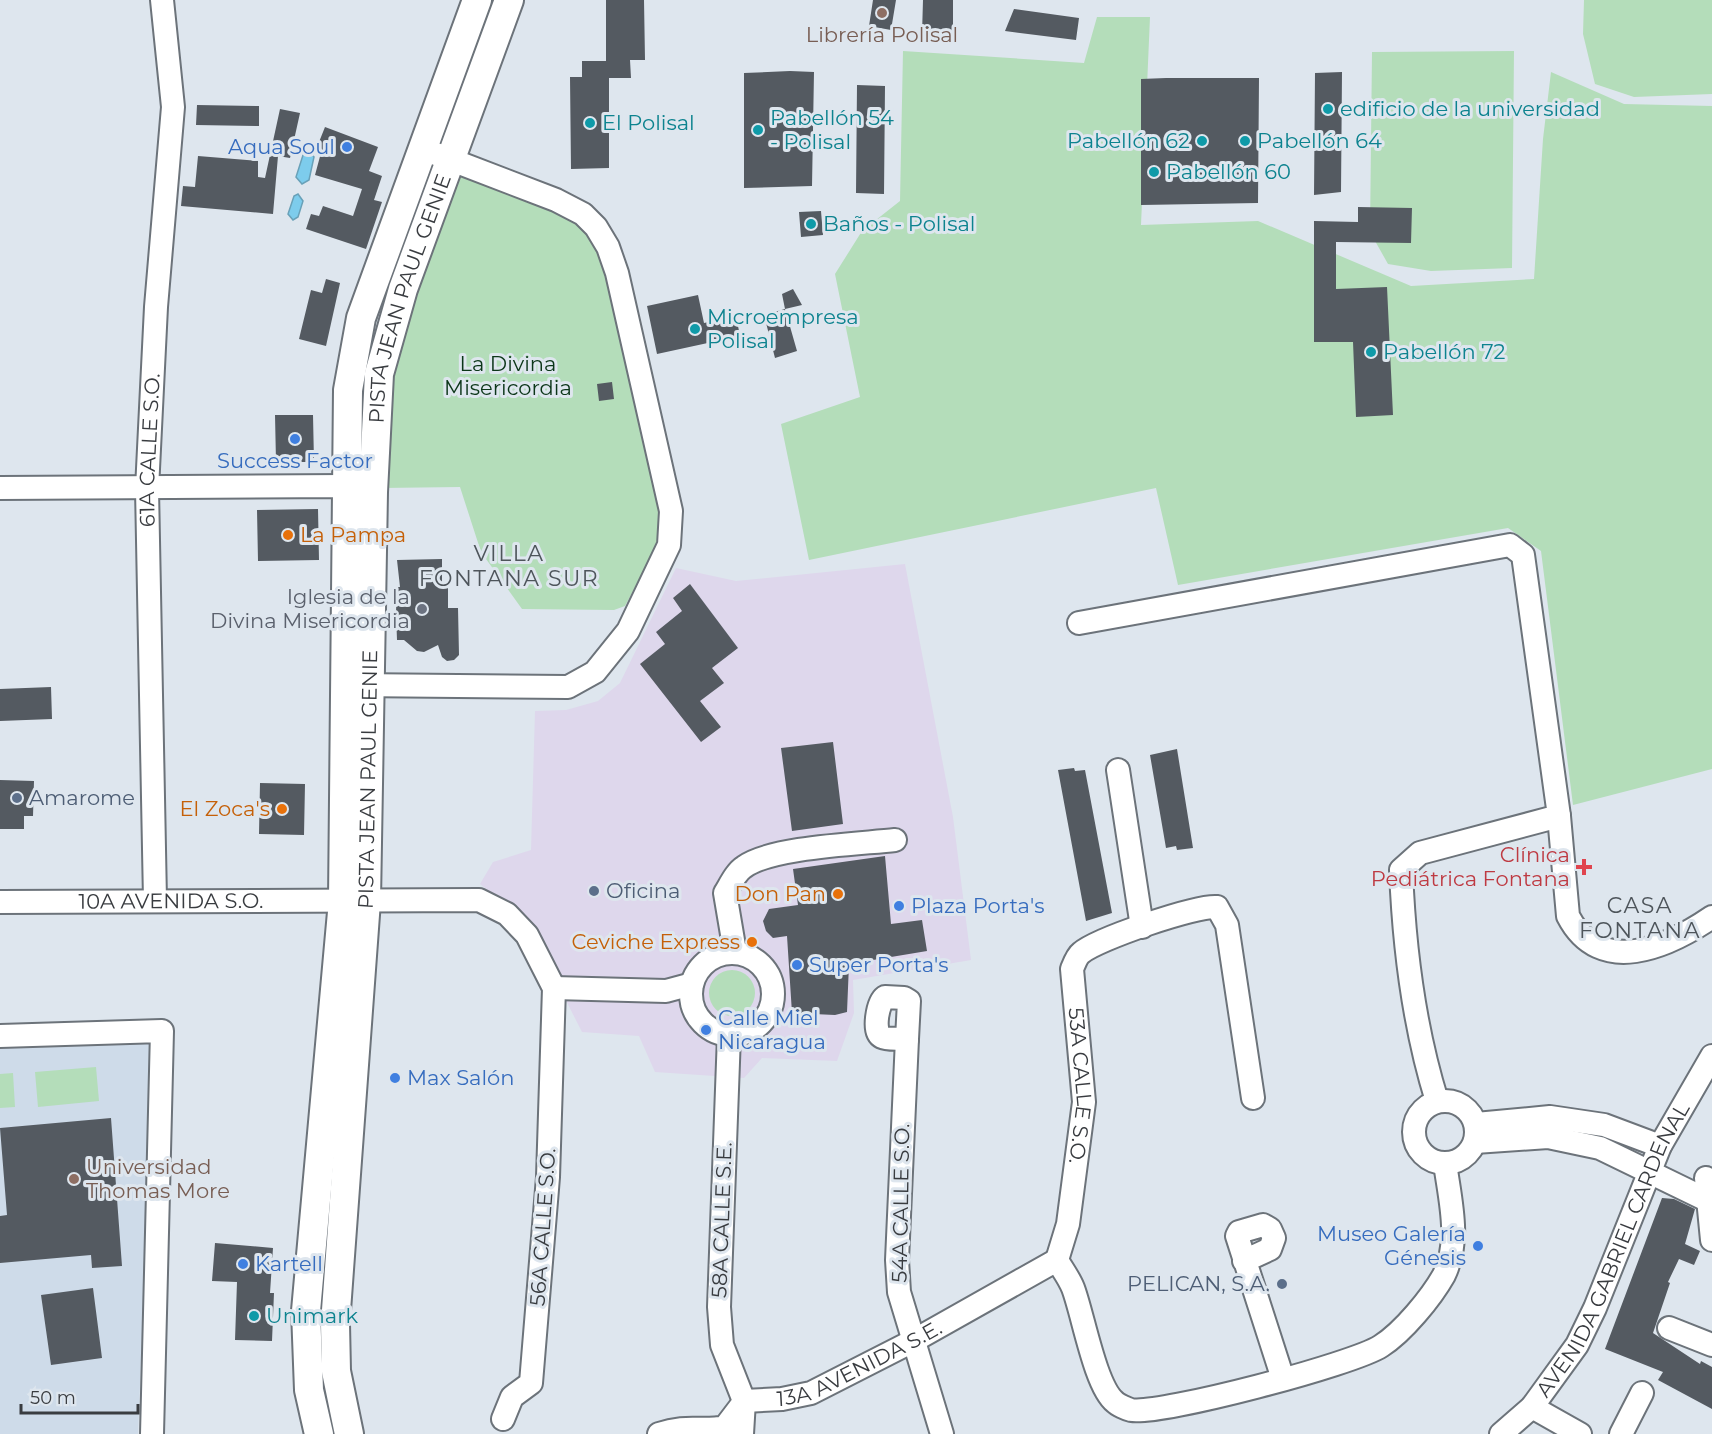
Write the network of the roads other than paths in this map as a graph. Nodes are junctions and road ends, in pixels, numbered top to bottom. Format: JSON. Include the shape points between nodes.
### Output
{"nodes":[{"id":1,"x":162,"y":0,"type":"edge"},
{"id":2,"x":477,"y":0,"type":"edge"},
{"id":3,"x":509,"y":0,"type":"edge"},
{"id":4,"x":420,"y":149,"type":"junction"},
{"id":5,"x":450,"y":158,"type":"junction"},
{"id":6,"x":0,"y":488,"type":"edge"},
{"id":7,"x":147,"y":489,"type":"junction"},
{"id":8,"x":360,"y":489,"type":"junction"},
{"id":9,"x":1079,"y":623,"type":"dead end"},
{"id":10,"x":358,"y":685,"type":"junction"},
{"id":11,"x":1118,"y":770,"type":"dead end"},
{"id":12,"x":1559,"y":816,"type":"junction"},
{"id":13,"x":895,"y":840,"type":"dead end"},
{"id":14,"x":155,"y":900,"type":"junction"},
{"id":15,"x":354,"y":901,"type":"junction"},
{"id":16,"x":0,"y":902,"type":"edge"},
{"id":17,"x":1712,"y":917,"type":"edge"},
{"id":18,"x":1142,"y":927,"type":"junction"},
{"id":19,"x":735,"y":952,"type":"junction"},
{"id":20,"x":692,"y":984,"type":"junction"},
{"id":21,"x":554,"y":988,"type":"junction"},
{"id":22,"x":729,"y":1035,"type":"junction"},
{"id":23,"x":0,"y":1036,"type":"edge"},
{"id":24,"x":907,"y":1039,"type":"dead end"},
{"id":25,"x":1712,"y":1056,"type":"edge"},
{"id":26,"x":1253,"y":1098,"type":"dead end"},
{"id":27,"x":1437,"y":1101,"type":"junction"},
{"id":28,"x":1475,"y":1133,"type":"junction"},
{"id":29,"x":1660,"y":1146,"type":"junction"},
{"id":30,"x":1445,"y":1163,"type":"junction"},
{"id":31,"x":1650,"y":1171,"type":"junction"},
{"id":32,"x":1712,"y":1240,"type":"edge"},
{"id":33,"x":1057,"y":1260,"type":"junction"},
{"id":34,"x":1244,"y":1261,"type":"dead end"},
{"id":35,"x":1669,"y":1328,"type":"dead end"},
{"id":36,"x":915,"y":1340,"type":"junction"},
{"id":37,"x":1712,"y":1345,"type":"edge"},
{"id":38,"x":1284,"y":1379,"type":"junction"},
{"id":39,"x":1642,"y":1393,"type":"dead end"},
{"id":40,"x":744,"y":1401,"type":"junction"},
{"id":41,"x":1532,"y":1407,"type":"junction"},
{"id":42,"x":503,"y":1419,"type":"dead end"},
{"id":43,"x":152,"y":1434,"type":"edge"},
{"id":44,"x":319,"y":1434,"type":"edge"},
{"id":45,"x":348,"y":1434,"type":"edge"},
{"id":46,"x":659,"y":1434,"type":"edge"},
{"id":47,"x":742,"y":1434,"type":"edge"},
{"id":48,"x":942,"y":1434,"type":"edge"},
{"id":49,"x":1501,"y":1434,"type":"edge"},
{"id":50,"x":1580,"y":1434,"type":"edge"},
{"id":51,"x":1621,"y":1434,"type":"edge"}],
"edges":[{"from":1,"to":7,"type":"street","name":"61A CALLE S.O.","via":[[172,107]]},
{"from":2,"to":4,"type":"main road","name":"PISTA JEAN PAUL GENIE"},
{"from":3,"to":5,"type":"main road","name":"PISTA JEAN PAUL GENIE"},
{"from":4,"to":5,"type":"street"},
{"from":4,"to":8,"type":"main road","name":"PISTA JEAN PAUL GENIE","via":[[362,318],[348,390]]},
{"from":5,"to":8,"type":"main road","name":"PISTA JEAN PAUL GENIE","via":[[403,289],[379,374]]},
{"from":5,"to":10,"type":"street","via":[[583,214],[608,247],[671,511],[669,545],[628,631],[595,672],[567,687]]},
{"from":6,"to":7,"type":"street"},
{"from":7,"to":8,"type":"street"},
{"from":7,"to":14,"type":"street","name":"61A CALLE S.O."},
{"from":8,"to":10,"type":"main road","name":"PISTA JEAN PAUL GENIE"},
{"from":9,"to":12,"type":"street","via":[[1510,545],[1523,555]]},
{"from":10,"to":15,"type":"main road","name":"PISTA JEAN PAUL GENIE"},
{"from":11,"to":18,"type":"street"},
{"from":12,"to":17,"type":"street","via":[[1568,916],[1591,945],[1623,954],[1666,942]]},
{"from":12,"to":27,"type":"street","via":[[1420,853],[1401,870],[1403,921],[1425,1062]]},
{"from":13,"to":19,"type":"street","via":[[767,857],[743,867],[725,893]]},
{"from":14,"to":15,"type":"street","name":"10A AVENIDA S.O."},
{"from":14,"to":16,"type":"street","name":"10A AVENIDA S.O."},
{"from":15,"to":21,"type":"street","name":"10A AVENIDA S.O.","via":[[479,900],[507,914],[527,935]]},
{"from":15,"to":44,"type":"main road","name":"PISTA JEAN PAUL GENIE","via":[[306,1311],[309,1390]]},
{"from":15,"to":45,"type":"main road","name":"PISTA JEAN PAUL GENIE","via":[[334,1324],[336,1371]]},
{"from":18,"to":26,"type":"street","via":[[1205,906],[1217,907],[1227,925]]},
{"from":18,"to":33,"type":"street","name":"53A CALLE S.O.","via":[[1080,953],[1072,969],[1084,1102],[1068,1224]]},
{"from":19,"to":20,"type":"street","via":[[708,960]]},
{"from":19,"to":22,"type":"street","via":[[761,964],[771,983],[772,1004],[756,1027],[743,1034]]},
{"from":20,"to":21,"type":"street","via":[[666,992]]},
{"from":20,"to":22,"type":"street","via":[[691,998],[703,1024]]},
{"from":21,"to":42,"type":"street","name":"56A CALLE S.O.","via":[[548,1177],[531,1383],[512,1397]]},
{"from":22,"to":40,"type":"street","name":"58A CALLE S.E.","via":[[719,1307],[722,1345]]},
{"from":23,"to":43,"type":"street","via":[[162,1031]]},
{"from":24,"to":36,"type":"street","name":"54A CALLE S.O.","via":[[897,1260],[899,1292]]},
{"from":25,"to":29,"type":"street","name":"AVENIDA GABRIEL CARDENAL"},
{"from":27,"to":28,"type":"street","via":[[1461,1104],[1468,1110]]},
{"from":27,"to":30,"type":"street","via":[[1418,1115],[1414,1134],[1416,1144],[1431,1160]]},
{"from":28,"to":29,"type":"street","via":[[1550,1117],[1604,1125]]},
{"from":28,"to":30,"type":"street","via":[[1466,1155]]},
{"from":28,"to":31,"type":"street","via":[[1548,1137],[1600,1148]]},
{"from":29,"to":31,"type":"street","name":"AVENIDA GABRIEL CARDENAL"},
{"from":30,"to":38,"type":"street","via":[[1454,1232],[1452,1255],[1443,1276],[1408,1323],[1381,1347],[1343,1363]]},
{"from":31,"to":32,"type":"street","via":[[1706,1189]]},
{"from":31,"to":41,"type":"street","name":"AVENIDA GABRIEL CARDENAL","via":[[1577,1345]]},
{"from":33,"to":36,"type":"street","name":"13A AVENIDA S.E."},
{"from":33,"to":38,"type":"street","via":[[1072,1286],[1104,1387],[1115,1402],[1131,1410],[1152,1409]]},
{"from":34,"to":38,"type":"street"},
{"from":35,"to":37,"type":"street"},
{"from":36,"to":40,"type":"street","name":"13A AVENIDA S.E.","via":[[811,1393]]},
{"from":36,"to":48,"type":"street","name":"54A CALLE S.O."},
{"from":39,"to":51,"type":"street"},
{"from":40,"to":46,"type":"street","name":"13A AVENIDA S.E.","via":[[725,1427],[688,1426]]},
{"from":40,"to":47,"type":"street"},
{"from":41,"to":49,"type":"street","name":"AVENIDA GABRIEL CARDENAL"},
{"from":41,"to":50,"type":"street"}]}
